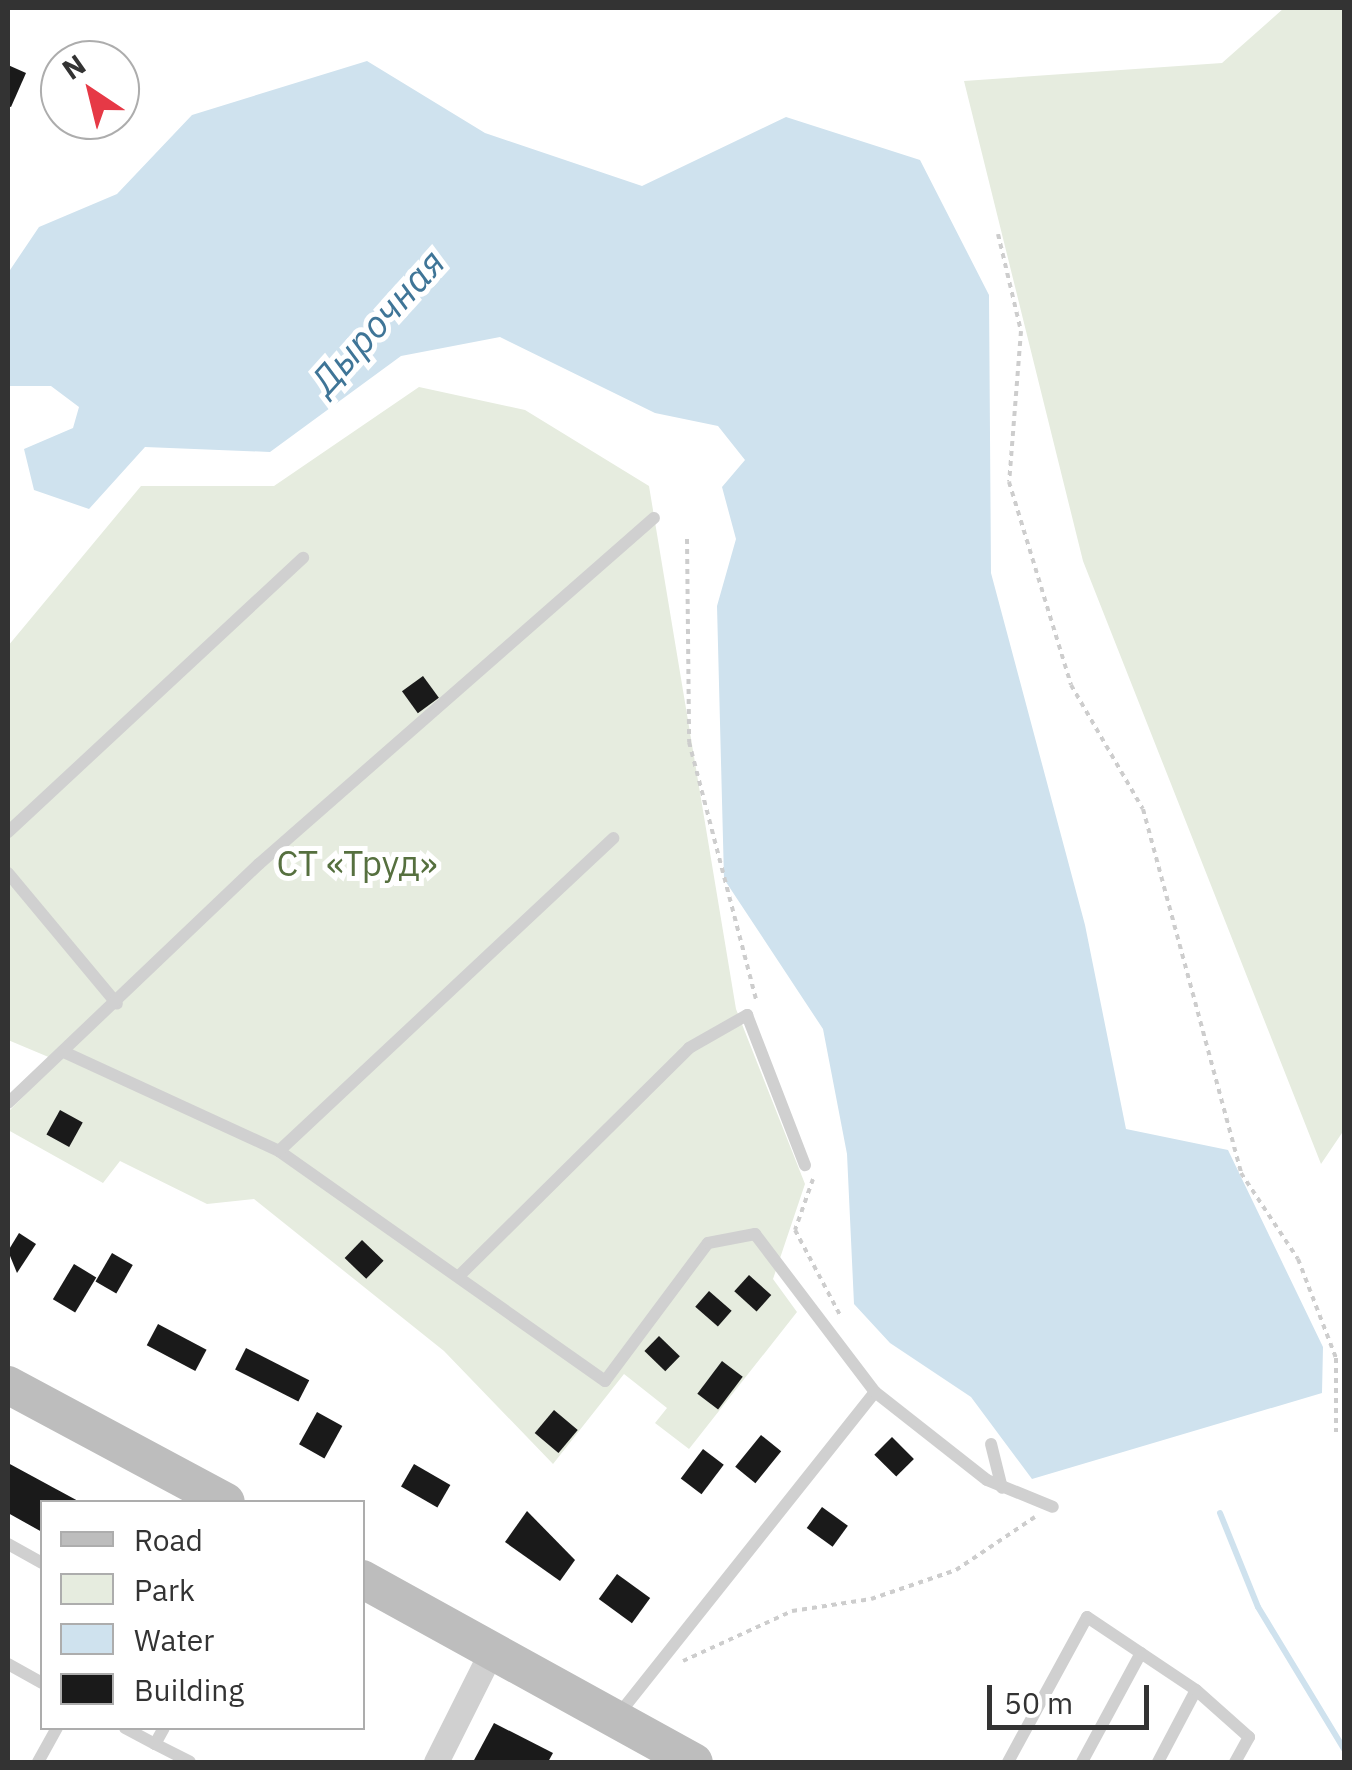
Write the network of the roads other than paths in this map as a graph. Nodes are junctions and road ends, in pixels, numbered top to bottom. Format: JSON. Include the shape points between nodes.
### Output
{"nodes":[{"id":1,"x":654,"y":518,"type":"dead end"},
{"id":2,"x":304,"y":558,"type":"dead end"},
{"id":3,"x":8,"y":832,"type":"edge"},
{"id":4,"x":614,"y":838,"type":"dead end"},
{"id":5,"x":8,"y":873,"type":"edge"},
{"id":6,"x":116,"y":1004,"type":"junction"},
{"id":7,"x":66,"y":1053,"type":"junction"},
{"id":8,"x":8,"y":1102,"type":"edge"},
{"id":9,"x":278,"y":1150,"type":"junction"},
{"id":10,"x":810,"y":1168,"type":"road end"},
{"id":11,"x":459,"y":1276,"type":"junction"},
{"id":12,"x":8,"y":1384,"type":"edge"},
{"id":13,"x":875,"y":1392,"type":"junction"},
{"id":14,"x":990,"y":1444,"type":"dead end"},
{"id":15,"x":1002,"y":1488,"type":"junction"},
{"id":16,"x":222,"y":1500,"type":"edge"},
{"id":17,"x":1054,"y":1507,"type":"road end"},
{"id":18,"x":8,"y":1544,"type":"edge"},
{"id":19,"x":40,"y":1562,"type":"edge"},
{"id":20,"x":365,"y":1581,"type":"edge"},
{"id":21,"x":491,"y":1652,"type":"junction"},
{"id":22,"x":1141,"y":1653,"type":"junction"},
{"id":23,"x":8,"y":1664,"type":"edge"},
{"id":24,"x":40,"y":1682,"type":"edge"},
{"id":25,"x":1196,"y":1690,"type":"junction"},
{"id":26,"x":616,"y":1719,"type":"junction"},
{"id":27,"x":56,"y":1730,"type":"edge"},
{"id":28,"x":128,"y":1730,"type":"edge"},
{"id":29,"x":163,"y":1730,"type":"edge"},
{"id":30,"x":155,"y":1744,"type":"junction"},
{"id":31,"x":38,"y":1762,"type":"edge"},
{"id":32,"x":190,"y":1762,"type":"edge"},
{"id":33,"x":436,"y":1762,"type":"edge"},
{"id":34,"x":694,"y":1762,"type":"edge"},
{"id":35,"x":1008,"y":1762,"type":"edge"},
{"id":36,"x":1082,"y":1762,"type":"edge"},
{"id":37,"x":1158,"y":1762,"type":"edge"},
{"id":38,"x":1236,"y":1762,"type":"edge"}],
"edges":[{"from":1,"to":6,"type":"lane","via":[[260,864]]},
{"from":2,"to":3,"type":"lane"},
{"from":4,"to":9,"type":"lane"},
{"from":5,"to":6,"type":"lane"},
{"from":6,"to":7,"type":"lane"},
{"from":7,"to":8,"type":"lane"},
{"from":7,"to":9,"type":"lane"},
{"from":9,"to":11,"type":"lane"},
{"from":10,"to":11,"type":"lane","via":[[747,1015],[689,1048]]},
{"from":11,"to":13,"type":"lane","via":[[605,1381],[708,1243],[755,1234]]},
{"from":12,"to":16,"type":"main road"},
{"from":13,"to":15,"type":"lane"},
{"from":13,"to":26,"type":"lane","via":[[642,1677]]},
{"from":14,"to":15,"type":"lane"},
{"from":15,"to":17,"type":"lane"},
{"from":18,"to":19,"type":"lane"},
{"from":20,"to":21,"type":"main road"},
{"from":21,"to":26,"type":"main road"},
{"from":21,"to":33,"type":"street"},
{"from":22,"to":25,"type":"lane"},
{"from":22,"to":35,"type":"lane","via":[[1087,1617]]},
{"from":22,"to":36,"type":"lane"},
{"from":23,"to":24,"type":"lane"},
{"from":25,"to":37,"type":"lane"},
{"from":25,"to":38,"type":"lane","via":[[1249,1737]]},
{"from":26,"to":34,"type":"main road"},
{"from":27,"to":31,"type":"lane"},
{"from":28,"to":30,"type":"lane"},
{"from":29,"to":30,"type":"lane"},
{"from":30,"to":32,"type":"lane"}]}
